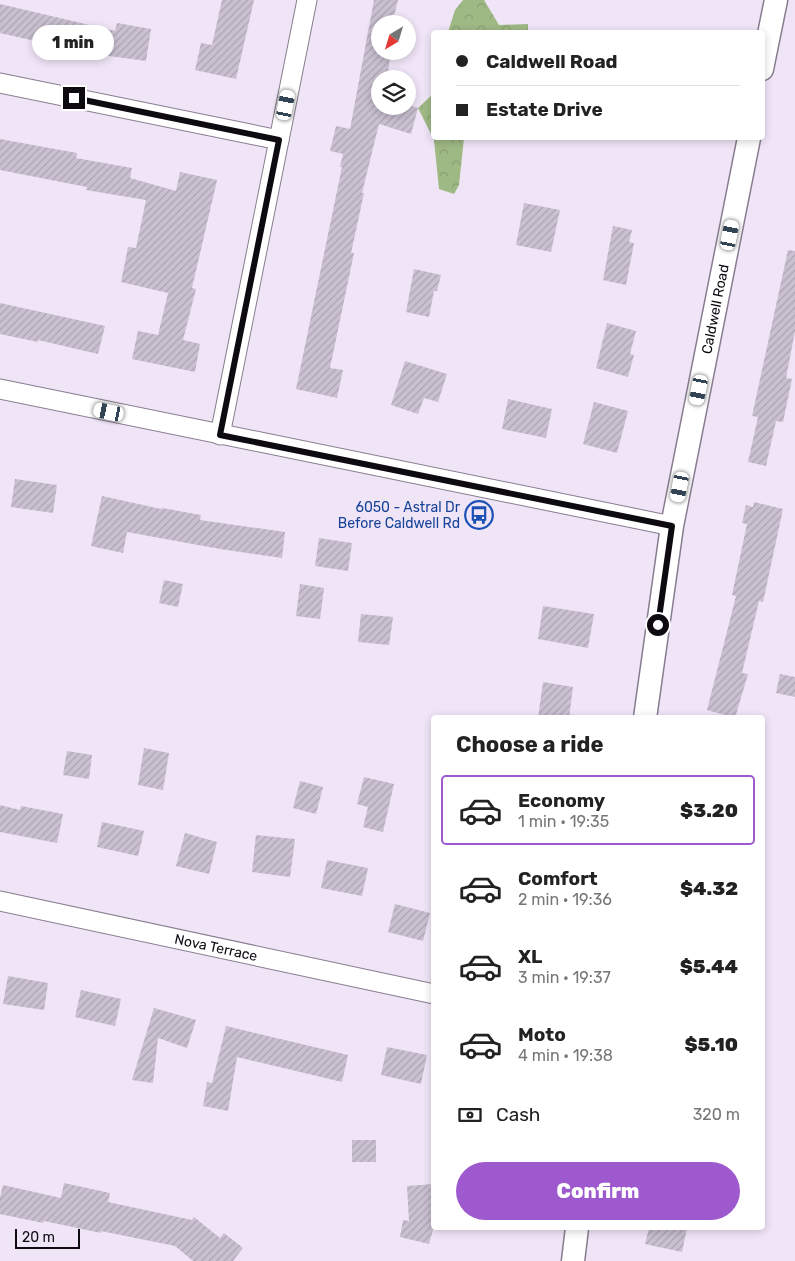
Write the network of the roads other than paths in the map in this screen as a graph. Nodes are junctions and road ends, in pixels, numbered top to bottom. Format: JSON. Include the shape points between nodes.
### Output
{"nodes":[{"id":1,"x":307,"y":0,"type":"edge"},
{"id":2,"x":776,"y":0,"type":"edge"},
{"id":3,"x":765,"y":54,"type":"edge"},
{"id":4,"x":0,"y":82,"type":"edge"},
{"id":5,"x":279,"y":140,"type":"junction"},
{"id":6,"x":749,"y":140,"type":"edge"},
{"id":7,"x":0,"y":389,"type":"edge"},
{"id":8,"x":220,"y":435,"type":"junction"},
{"id":9,"x":672,"y":526,"type":"junction"},
{"id":10,"x":645,"y":715,"type":"edge"},
{"id":11,"x":0,"y":902,"type":"edge"},
{"id":12,"x":431,"y":993,"type":"edge"},
{"id":13,"x":577,"y":1230,"type":"edge"},
{"id":14,"x":573,"y":1261,"type":"edge"}],
"edges":[{"from":1,"to":5,"type":"street"},
{"from":2,"to":3,"type":"street"},
{"from":4,"to":5,"type":"street"},
{"from":5,"to":8,"type":"street"},
{"from":6,"to":9,"type":"street","name":"Caldwell Road"},
{"from":7,"to":8,"type":"street"},
{"from":8,"to":9,"type":"street"},
{"from":9,"to":10,"type":"street","name":"Caldwell Road"},
{"from":11,"to":12,"type":"street","name":"Nova Terrace"},
{"from":13,"to":14,"type":"street"}]}
